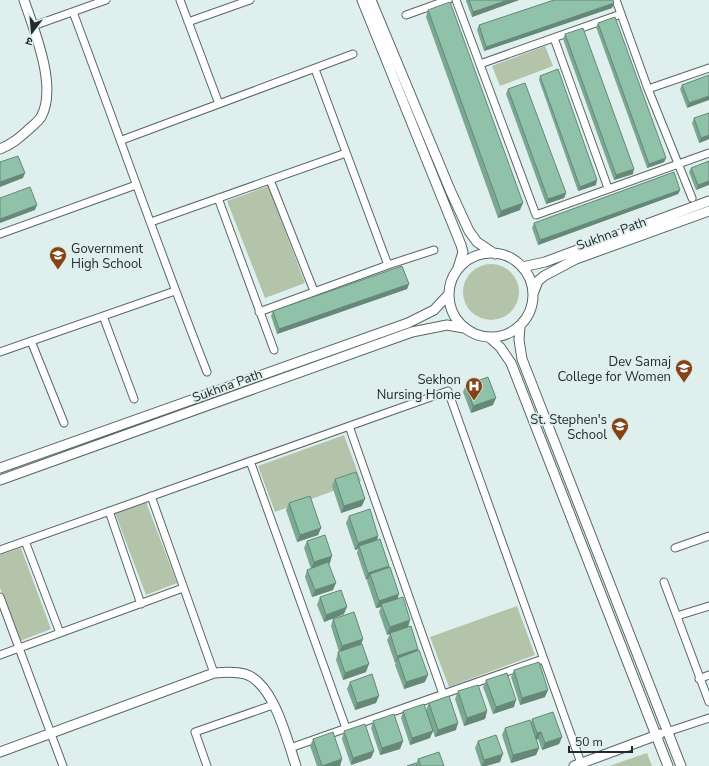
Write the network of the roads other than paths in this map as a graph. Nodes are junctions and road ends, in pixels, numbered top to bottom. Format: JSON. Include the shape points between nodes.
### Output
{"nodes":[{"id":1,"x":24,"y":0,"type":"edge"},
{"id":2,"x":106,"y":0,"type":"edge"},
{"id":3,"x":180,"y":0,"type":"edge"},
{"id":4,"x":250,"y":0,"type":"edge"},
{"id":5,"x":362,"y":0,"type":"edge"},
{"id":6,"x":371,"y":0,"type":"edge"},
{"id":7,"x":448,"y":0,"type":"edge"},
{"id":8,"x":456,"y":0,"type":"edge"},
{"id":9,"x":616,"y":0,"type":"edge"},
{"id":10,"x":72,"y":12,"type":"junction"},
{"id":11,"x":621,"y":14,"type":"junction"},
{"id":12,"x":406,"y":15,"type":"dead end"},
{"id":13,"x":188,"y":22,"type":"junction"},
{"id":14,"x":33,"y":26,"type":"junction"},
{"id":15,"x":554,"y":38,"type":"junction"},
{"id":16,"x":353,"y":54,"type":"dead end"},
{"id":17,"x":480,"y":64,"type":"junction"},
{"id":18,"x":315,"y":68,"type":"junction"},
{"id":19,"x":709,"y":68,"type":"edge"},
{"id":20,"x":648,"y":89,"type":"junction"},
{"id":21,"x":219,"y":104,"type":"junction"},
{"id":22,"x":122,"y":140,"type":"junction"},
{"id":23,"x":0,"y":149,"type":"edge"},
{"id":24,"x":346,"y":153,"type":"junction"},
{"id":25,"x":709,"y":153,"type":"edge"},
{"id":26,"x":678,"y":164,"type":"junction"},
{"id":27,"x":270,"y":180,"type":"junction"},
{"id":28,"x":136,"y":184,"type":"junction"},
{"id":29,"x":608,"y":188,"type":"junction"},
{"id":30,"x":218,"y":198,"type":"junction"},
{"id":31,"x":692,"y":198,"type":"dead end"},
{"id":32,"x":709,"y":201,"type":"edge"},
{"id":33,"x":709,"y":211,"type":"edge"},
{"id":34,"x":151,"y":222,"type":"junction"},
{"id":35,"x":0,"y":234,"type":"edge"},
{"id":36,"x":434,"y":250,"type":"dead end"},
{"id":37,"x":495,"y":254,"type":"junction"},
{"id":38,"x":388,"y":264,"type":"junction"},
{"id":39,"x":522,"y":267,"type":"junction"},
{"id":40,"x":458,"y":268,"type":"junction"},
{"id":41,"x":175,"y":291,"type":"junction"},
{"id":42,"x":314,"y":291,"type":"junction"},
{"id":43,"x":533,"y":294,"type":"junction"},
{"id":44,"x":448,"y":295,"type":"junction"},
{"id":45,"x":259,"y":312,"type":"junction"},
{"id":46,"x":103,"y":316,"type":"junction"},
{"id":47,"x":520,"y":326,"type":"junction"},
{"id":48,"x":464,"y":328,"type":"junction"},
{"id":49,"x":490,"y":338,"type":"junction"},
{"id":50,"x":31,"y":341,"type":"junction"},
{"id":51,"x":274,"y":350,"type":"dead end"},
{"id":52,"x":0,"y":352,"type":"edge"},
{"id":53,"x":207,"y":372,"type":"dead end"},
{"id":54,"x":134,"y":399,"type":"dead end"},
{"id":55,"x":64,"y":423,"type":"dead end"},
{"id":56,"x":349,"y":426,"type":"junction"},
{"id":57,"x":250,"y":461,"type":"junction"},
{"id":58,"x":0,"y":468,"type":"edge"},
{"id":59,"x":0,"y":480,"type":"edge"},
{"id":60,"x":151,"y":496,"type":"junction"},
{"id":61,"x":109,"y":511,"type":"junction"},
{"id":62,"x":709,"y":536,"type":"edge"},
{"id":63,"x":25,"y":541,"type":"junction"},
{"id":64,"x":675,"y":548,"type":"dead end"},
{"id":65,"x":0,"y":550,"type":"edge"},
{"id":66,"x":664,"y":582,"type":"dead end"},
{"id":67,"x":183,"y":588,"type":"junction"},
{"id":68,"x":0,"y":597,"type":"edge"},
{"id":69,"x":141,"y":604,"type":"junction"},
{"id":70,"x":709,"y":606,"type":"edge"},
{"id":71,"x":677,"y":616,"type":"junction"},
{"id":72,"x":60,"y":633,"type":"junction"},
{"id":73,"x":19,"y":648,"type":"junction"},
{"id":74,"x":0,"y":655,"type":"edge"},
{"id":75,"x":543,"y":659,"type":"junction"},
{"id":76,"x":214,"y":673,"type":"junction"},
{"id":77,"x":709,"y":675,"type":"edge"},
{"id":78,"x":699,"y":679,"type":"junction"},
{"id":79,"x":443,"y":694,"type":"junction"},
{"id":80,"x":709,"y":702,"type":"edge"},
{"id":81,"x":273,"y":705,"type":"junction"},
{"id":82,"x":709,"y":718,"type":"edge"},
{"id":83,"x":346,"y":728,"type":"junction"},
{"id":84,"x":667,"y":732,"type":"junction"},
{"id":85,"x":51,"y":734,"type":"junction"},
{"id":86,"x":656,"y":736,"type":"junction"},
{"id":87,"x":290,"y":748,"type":"junction"},
{"id":88,"x":0,"y":752,"type":"edge"},
{"id":89,"x":577,"y":765,"type":"edge"},
{"id":90,"x":63,"y":766,"type":"edge"},
{"id":91,"x":207,"y":766,"type":"edge"},
{"id":92,"x":296,"y":766,"type":"edge"},
{"id":93,"x":668,"y":766,"type":"edge"},
{"id":94,"x":681,"y":766,"type":"edge"}],
"edges":[{"from":1,"to":14,"type":"main road"},
{"from":2,"to":10,"type":"street"},
{"from":3,"to":13,"type":"street"},
{"from":4,"to":13,"type":"street"},
{"from":5,"to":40,"type":"main road","via":[[461,245],[463,252]]},
{"from":6,"to":37,"type":"main road","via":[[450,192],[469,231],[477,242]]},
{"from":7,"to":12,"type":"street"},
{"from":8,"to":17,"type":"street"},
{"from":9,"to":11,"type":"street"},
{"from":10,"to":14,"type":"street"},
{"from":10,"to":22,"type":"street"},
{"from":11,"to":15,"type":"street"},
{"from":11,"to":20,"type":"street"},
{"from":13,"to":21,"type":"street"},
{"from":14,"to":23,"type":"main road","via":[[47,82],[46,101],[41,117],[14,144]]},
{"from":15,"to":17,"type":"street"},
{"from":15,"to":29,"type":"street"},
{"from":16,"to":18,"type":"street"},
{"from":17,"to":29,"type":"street","via":[[536,215]]},
{"from":18,"to":21,"type":"street"},
{"from":18,"to":24,"type":"street"},
{"from":19,"to":20,"type":"street"},
{"from":20,"to":26,"type":"street"},
{"from":21,"to":22,"type":"street"},
{"from":22,"to":28,"type":"street"},
{"from":24,"to":27,"type":"street"},
{"from":24,"to":38,"type":"street"},
{"from":25,"to":26,"type":"street"},
{"from":26,"to":29,"type":"street"},
{"from":26,"to":31,"type":"street"},
{"from":27,"to":30,"type":"street"},
{"from":27,"to":42,"type":"street"},
{"from":28,"to":34,"type":"street"},
{"from":28,"to":35,"type":"street"},
{"from":30,"to":34,"type":"street"},
{"from":30,"to":45,"type":"street"},
{"from":32,"to":39,"type":"main road","name":"Sukhna Path","via":[[545,262]]},
{"from":33,"to":43,"type":"main road","name":"Sukhna Path","via":[[576,259],[544,276],[538,281]]},
{"from":34,"to":41,"type":"street"},
{"from":36,"to":38,"type":"street"},
{"from":37,"to":39,"type":"main road","via":[[512,259]]},
{"from":37,"to":40,"type":"main road","via":[[475,256]]},
{"from":38,"to":42,"type":"street"},
{"from":39,"to":43,"type":"main road","via":[[530,279]]},
{"from":40,"to":44,"type":"main road"},
{"from":41,"to":46,"type":"street"},
{"from":41,"to":53,"type":"street"},
{"from":42,"to":45,"type":"street"},
{"from":43,"to":47,"type":"main road","via":[[530,311]]},
{"from":44,"to":48,"type":"main road","via":[[454,317]]},
{"from":44,"to":58,"type":"main road","name":"Sukhna Path","via":[[434,310],[408,323]]},
{"from":45,"to":51,"type":"street"},
{"from":46,"to":50,"type":"street"},
{"from":46,"to":54,"type":"street"},
{"from":47,"to":49,"type":"main road","via":[[506,335]]},
{"from":47,"to":84,"type":"main road","via":[[522,359]]},
{"from":48,"to":49,"type":"main road","via":[[476,335]]},
{"from":48,"to":59,"type":"main road","name":"Sukhna Path","via":[[446,325],[412,332]]},
{"from":49,"to":86,"type":"main road","via":[[511,363]]},
{"from":50,"to":52,"type":"street"},
{"from":50,"to":55,"type":"street"},
{"from":56,"to":57,"type":"street"},
{"from":56,"to":75,"type":"street","via":[[448,391]]},
{"from":56,"to":79,"type":"street"},
{"from":57,"to":60,"type":"street"},
{"from":57,"to":83,"type":"street"},
{"from":60,"to":61,"type":"street"},
{"from":60,"to":67,"type":"street"},
{"from":61,"to":63,"type":"street"},
{"from":61,"to":69,"type":"street"},
{"from":62,"to":64,"type":"street"},
{"from":63,"to":65,"type":"street"},
{"from":63,"to":72,"type":"street"},
{"from":66,"to":71,"type":"street"},
{"from":67,"to":69,"type":"street"},
{"from":67,"to":76,"type":"street"},
{"from":68,"to":73,"type":"street"},
{"from":69,"to":72,"type":"street"},
{"from":70,"to":71,"type":"street"},
{"from":71,"to":78,"type":"street"},
{"from":72,"to":73,"type":"street"},
{"from":73,"to":74,"type":"street"},
{"from":73,"to":85,"type":"street"},
{"from":75,"to":79,"type":"street"},
{"from":75,"to":89,"type":"street"},
{"from":76,"to":81,"type":"main road","via":[[245,674],[265,689]]},
{"from":76,"to":85,"type":"main road"},
{"from":77,"to":78,"type":"street"},
{"from":78,"to":80,"type":"street"},
{"from":79,"to":83,"type":"street"},
{"from":81,"to":87,"type":"main road"},
{"from":81,"to":91,"type":"street","via":[[195,732]]},
{"from":82,"to":84,"type":"street"},
{"from":83,"to":87,"type":"street"},
{"from":84,"to":86,"type":"main road"},
{"from":84,"to":94,"type":"main road"},
{"from":85,"to":88,"type":"main road"},
{"from":85,"to":90,"type":"street"},
{"from":86,"to":89,"type":"main road"},
{"from":86,"to":93,"type":"main road"},
{"from":87,"to":92,"type":"main road"}]}
